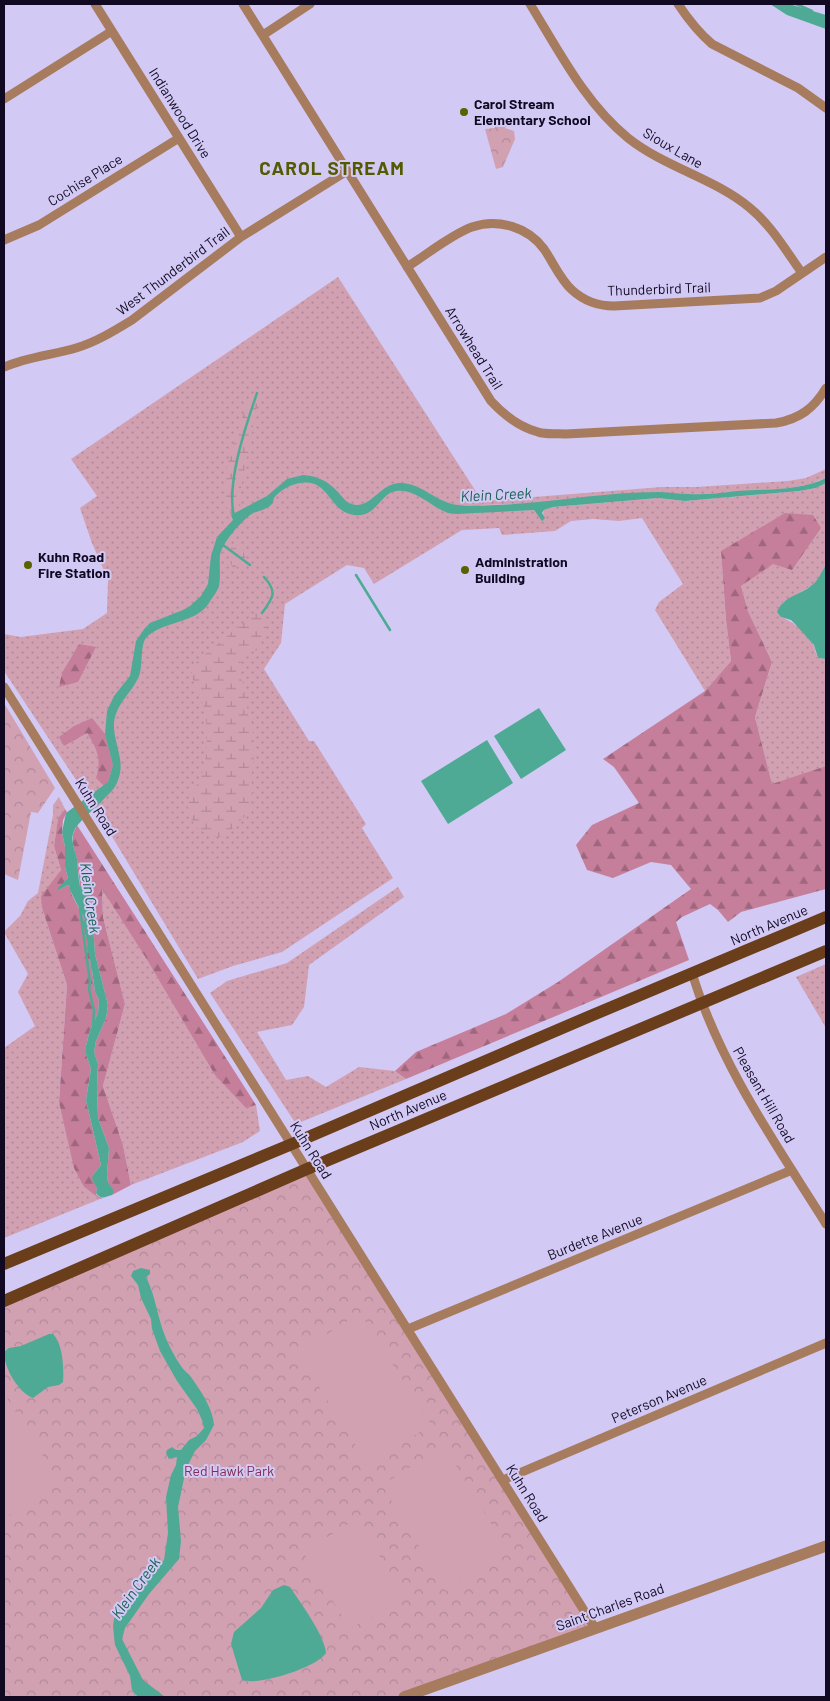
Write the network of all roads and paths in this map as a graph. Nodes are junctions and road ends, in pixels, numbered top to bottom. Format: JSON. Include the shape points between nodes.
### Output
{"nodes":[{"id":1,"x":95,"y":4,"type":"edge"},
{"id":2,"x":243,"y":4,"type":"edge"},
{"id":3,"x":310,"y":4,"type":"edge"},
{"id":4,"x":530,"y":4,"type":"edge"},
{"id":5,"x":678,"y":4,"type":"edge"},
{"id":6,"x":112,"y":32,"type":"junction"},
{"id":7,"x":263,"y":35,"type":"junction"},
{"id":8,"x":4,"y":99,"type":"edge"},
{"id":9,"x":826,"y":108,"type":"edge"},
{"id":10,"x":179,"y":138,"type":"junction"},
{"id":11,"x":347,"y":171,"type":"junction"},
{"id":12,"x":241,"y":237,"type":"junction"},
{"id":13,"x":4,"y":240,"type":"edge"},
{"id":14,"x":826,"y":257,"type":"edge"},
{"id":15,"x":407,"y":267,"type":"junction"},
{"id":16,"x":802,"y":273,"type":"junction"},
{"id":17,"x":4,"y":367,"type":"edge"},
{"id":18,"x":826,"y":388,"type":"edge"},
{"id":19,"x":4,"y":686,"type":"edge"},
{"id":20,"x":826,"y":917,"type":"edge"},
{"id":21,"x":826,"y":951,"type":"edge"},
{"id":22,"x":692,"y":973,"type":"junction"},
{"id":23,"x":701,"y":1002,"type":"junction"},
{"id":24,"x":292,"y":1144,"type":"junction"},
{"id":25,"x":307,"y":1169,"type":"junction"},
{"id":26,"x":792,"y":1170,"type":"junction"},
{"id":27,"x":826,"y":1224,"type":"edge"},
{"id":28,"x":4,"y":1264,"type":"edge"},
{"id":29,"x":4,"y":1301,"type":"edge"},
{"id":30,"x":408,"y":1329,"type":"junction"},
{"id":31,"x":826,"y":1344,"type":"edge"},
{"id":32,"x":503,"y":1480,"type":"junction"},
{"id":33,"x":826,"y":1546,"type":"edge"},
{"id":34,"x":596,"y":1628,"type":"junction"},
{"id":35,"x":404,"y":1697,"type":"edge"}],
"edges":[{"from":1,"to":6,"type":"street","name":"Indianwood Drive"},
{"from":2,"to":7,"type":"street","name":"Arrowhead Trail"},
{"from":3,"to":7,"type":"street"},
{"from":4,"to":16,"type":"street","name":"Sioux Lane","via":[[584,90],[615,126],[653,156],[727,192],[751,208]]},
{"from":5,"to":9,"type":"street","via":[[695,28],[712,44],[798,88]]},
{"from":6,"to":8,"type":"street"},
{"from":6,"to":10,"type":"street","name":"Indianwood Drive"},
{"from":7,"to":11,"type":"street","name":"Arrowhead Trail"},
{"from":10,"to":12,"type":"street","name":"Indianwood Drive"},
{"from":10,"to":13,"type":"street","name":"Cochise Place","via":[[39,225]]},
{"from":11,"to":12,"type":"street","name":"West Thunderbird Trail"},
{"from":11,"to":15,"type":"street","name":"Arrowhead Trail"},
{"from":12,"to":17,"type":"street","name":"West Thunderbird Trail","via":[[113,332],[77,348]]},
{"from":14,"to":16,"type":"street","name":"Thunderbird Trail"},
{"from":15,"to":16,"type":"street","name":"Thunderbird Trail","via":[[462,232],[489,224],[512,225],[531,236],[543,248],[568,287],[598,305],[753,299],[768,295]]},
{"from":15,"to":18,"type":"street","name":"Arrowhead Trail","via":[[491,401],[508,417],[539,433],[776,423],[793,419],[808,410]]},
{"from":19,"to":24,"type":"street","name":"Kuhn Road"},
{"from":20,"to":22,"type":"main road","name":"North Avenue"},
{"from":21,"to":23,"type":"main road","name":"North Avenue"},
{"from":22,"to":23,"type":"street","name":"Pleasant Hill Road"},
{"from":22,"to":24,"type":"main road","name":"North Avenue"},
{"from":23,"to":25,"type":"main road","name":"North Avenue"},
{"from":23,"to":26,"type":"street","name":"Pleasant Hill Road","via":[[746,1096]]},
{"from":24,"to":25,"type":"street","name":"Kuhn Road"},
{"from":24,"to":28,"type":"main road","name":"North Avenue"},
{"from":25,"to":29,"type":"main road","name":"North Avenue"},
{"from":25,"to":30,"type":"street","name":"Kuhn Road"},
{"from":26,"to":27,"type":"street","name":"Pleasant Hill Road"},
{"from":26,"to":30,"type":"street","name":"Burdette Avenue"},
{"from":30,"to":32,"type":"street","name":"Kuhn Road"},
{"from":31,"to":32,"type":"street","name":"Peterson Avenue"},
{"from":32,"to":34,"type":"street","name":"Kuhn Road"},
{"from":33,"to":34,"type":"street","name":"Saint Charles Road"},
{"from":34,"to":35,"type":"street","name":"Saint Charles Road"}]}
